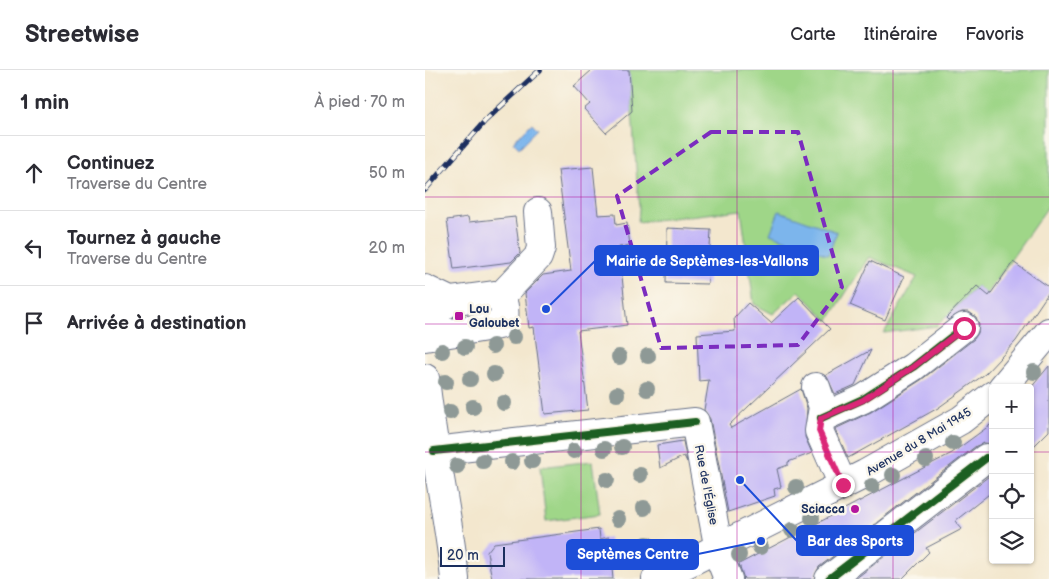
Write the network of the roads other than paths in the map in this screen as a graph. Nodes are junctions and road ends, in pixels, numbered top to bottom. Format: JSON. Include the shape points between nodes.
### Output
{"nodes":[{"id":1,"x":538,"y":212,"type":"dead end"},
{"id":2,"x":425,"y":289,"type":"edge"},
{"id":3,"x":500,"y":297,"type":"junction"},
{"id":4,"x":450,"y":301,"type":"junction"},
{"id":5,"x":425,"y":320,"type":"edge"},
{"id":6,"x":964,"y":328,"type":"dead end"},
{"id":7,"x":1049,"y":332,"type":"edge"},
{"id":8,"x":453,"y":334,"type":"junction"},
{"id":9,"x":425,"y":337,"type":"edge"},
{"id":10,"x":425,"y":378,"type":"edge"},
{"id":11,"x":1005,"y":384,"type":"edge"},
{"id":12,"x":816,"y":387,"type":"dead end"},
{"id":13,"x":989,"y":398,"type":"edge"},
{"id":14,"x":821,"y":418,"type":"junction"},
{"id":15,"x":435,"y":450,"type":"junction"},
{"id":16,"x":986,"y":458,"type":"dead end"},
{"id":17,"x":843,"y":485,"type":"junction"},
{"id":18,"x":718,"y":547,"type":"junction"},
{"id":19,"x":455,"y":579,"type":"edge"},
{"id":20,"x":656,"y":579,"type":"edge"},
{"id":21,"x":728,"y":579,"type":"edge"},
{"id":22,"x":829,"y":579,"type":"edge"}],
"edges":[{"from":1,"to":3,"type":"street","via":[[539,257]]},
{"from":2,"to":4,"type":"street"},
{"from":3,"to":4,"type":"street"},
{"from":3,"to":8,"type":"street","via":[[504,322]]},
{"from":4,"to":5,"type":"street"},
{"from":4,"to":8,"type":"street"},
{"from":6,"to":14,"type":"street","via":[[863,400]]},
{"from":7,"to":11,"type":"street"},
{"from":8,"to":9,"type":"street"},
{"from":10,"to":15,"type":"street"},
{"from":12,"to":14,"type":"street","via":[[823,407]]},
{"from":13,"to":17,"type":"street","name":"Avenue du 8 Mai 1945","via":[[961,420]]},
{"from":14,"to":17,"type":"street","via":[[819,431]]},
{"from":15,"to":18,"type":"street","name":"Rue de l'Église","via":[[695,422]]},
{"from":15,"to":19,"type":"street","via":[[451,536]]},
{"from":16,"to":22,"type":"street"},
{"from":17,"to":18,"type":"street","name":"Avenue du 8 Mai 1945"},
{"from":18,"to":20,"type":"street","name":"Avenue du 8 Mai 1945"},
{"from":18,"to":21,"type":"street","name":"Rue de l'Église"}]}
